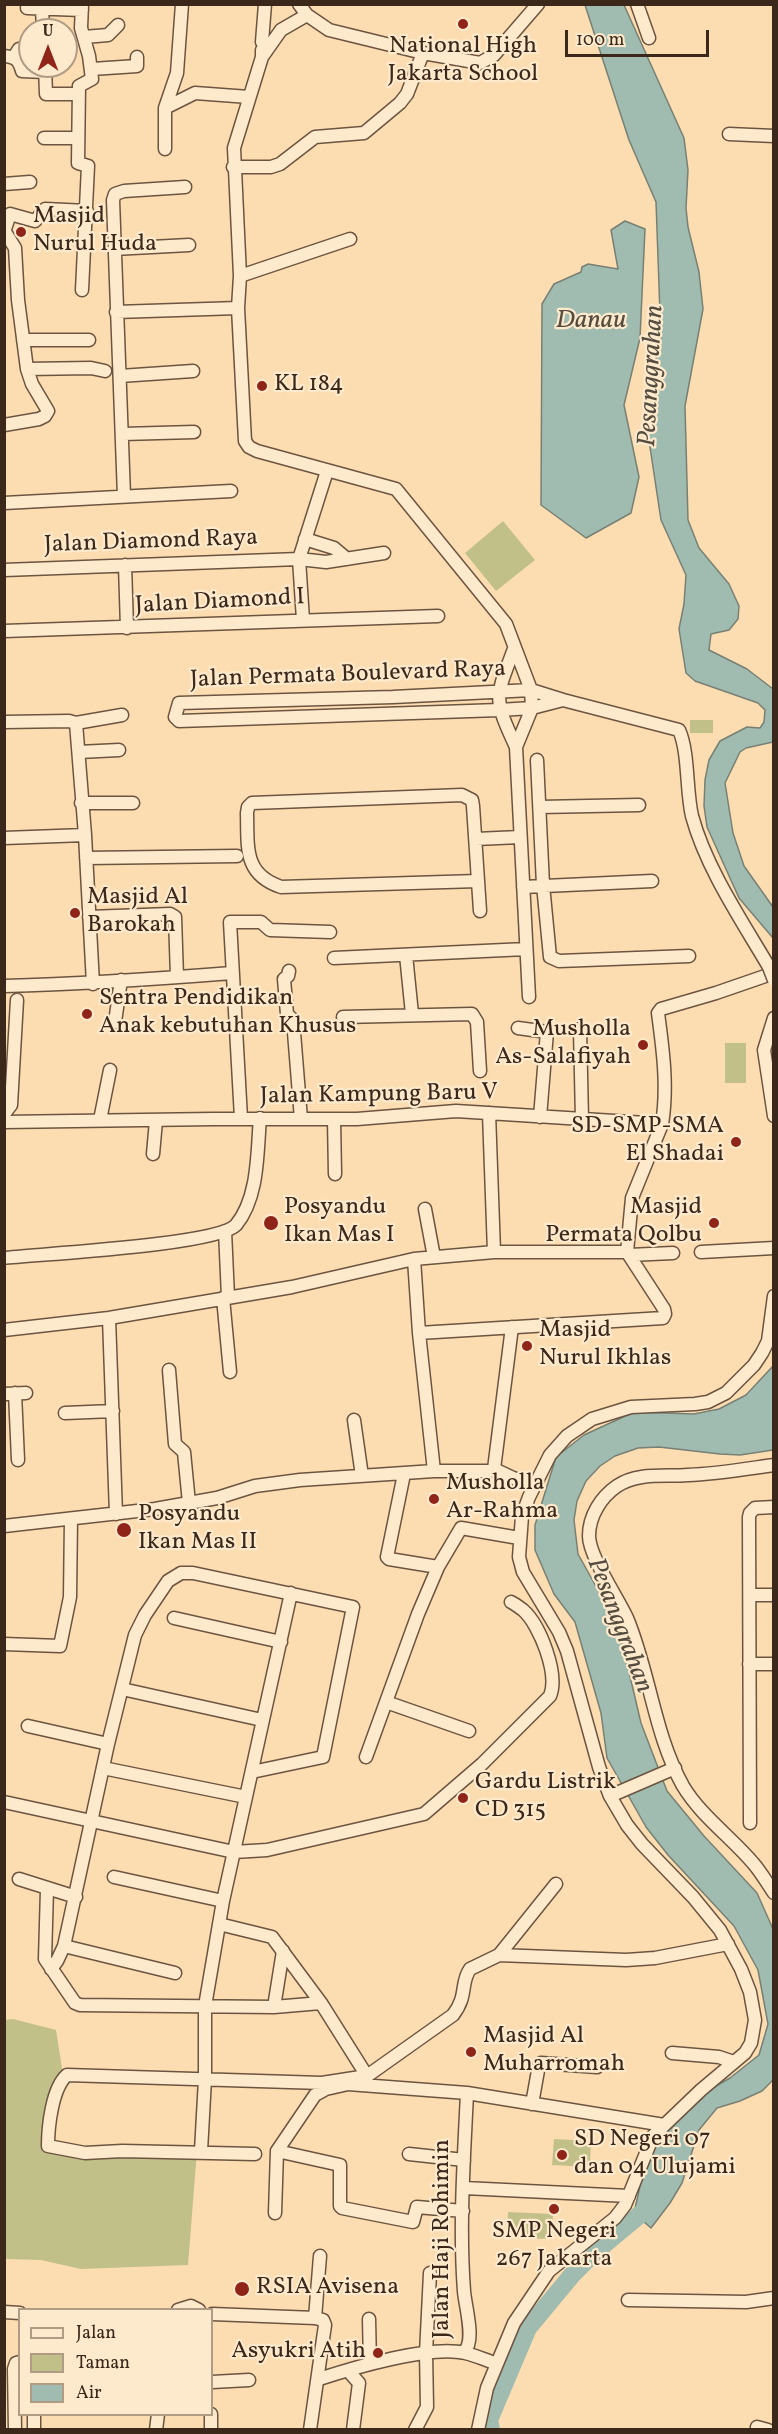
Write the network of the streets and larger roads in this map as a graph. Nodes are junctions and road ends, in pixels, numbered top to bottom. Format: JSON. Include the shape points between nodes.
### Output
{"nodes":[{"id":1,"x":182,"y":4,"type":"edge"},
{"id":2,"x":265,"y":4,"type":"edge"},
{"id":3,"x":299,"y":4,"type":"edge"},
{"id":4,"x":538,"y":4,"type":"edge"},
{"id":5,"x":637,"y":4,"type":"edge"},
{"id":6,"x":82,"y":7,"type":"edge"},
{"id":7,"x":27,"y":8,"type":"dead end"},
{"id":8,"x":42,"y":8,"type":"junction"},
{"id":9,"x":307,"y":15,"type":"junction"},
{"id":10,"x":42,"y":18,"type":"edge"},
{"id":11,"x":264,"y":21,"type":"junction"},
{"id":12,"x":118,"y":24,"type":"dead end"},
{"id":13,"x":281,"y":30,"type":"junction"},
{"id":14,"x":84,"y":37,"type":"junction"},
{"id":15,"x":649,"y":38,"type":"dead end"},
{"id":16,"x":262,"y":50,"type":"junction"},
{"id":17,"x":423,"y":53,"type":"junction"},
{"id":18,"x":137,"y":57,"type":"dead end"},
{"id":19,"x":92,"y":69,"type":"junction"},
{"id":20,"x":177,"y":73,"type":"junction"},
{"id":21,"x":45,"y":78,"type":"edge"},
{"id":22,"x":195,"y":93,"type":"junction"},
{"id":23,"x":79,"y":94,"type":"junction"},
{"id":24,"x":249,"y":98,"type":"junction"},
{"id":25,"x":165,"y":108,"type":"junction"},
{"id":26,"x":729,"y":134,"type":"dead end"},
{"id":27,"x":774,"y":136,"type":"edge"},
{"id":28,"x":44,"y":138,"type":"dead end"},
{"id":29,"x":78,"y":138,"type":"junction"},
{"id":30,"x":165,"y":149,"type":"dead end"},
{"id":31,"x":233,"y":167,"type":"junction"},
{"id":32,"x":30,"y":183,"type":"dead end"},
{"id":33,"x":4,"y":184,"type":"edge"},
{"id":34,"x":185,"y":187,"type":"dead end"},
{"id":35,"x":87,"y":211,"type":"junction"},
{"id":36,"x":5,"y":232,"type":"edge"},
{"id":37,"x":350,"y":239,"type":"dead end"},
{"id":38,"x":189,"y":245,"type":"dead end"},
{"id":39,"x":114,"y":249,"type":"junction"},
{"id":40,"x":240,"y":276,"type":"junction"},
{"id":41,"x":82,"y":290,"type":"dead end"},
{"id":42,"x":238,"y":308,"type":"junction"},
{"id":43,"x":116,"y":312,"type":"junction"},
{"id":44,"x":23,"y":340,"type":"junction"},
{"id":45,"x":89,"y":340,"type":"dead end"},
{"id":46,"x":27,"y":369,"type":"junction"},
{"id":47,"x":105,"y":371,"type":"dead end"},
{"id":48,"x":193,"y":371,"type":"dead end"},
{"id":49,"x":120,"y":376,"type":"junction"},
{"id":50,"x":4,"y":425,"type":"edge"},
{"id":51,"x":194,"y":432,"type":"dead end"},
{"id":52,"x":123,"y":434,"type":"junction"},
{"id":53,"x":327,"y":471,"type":"junction"},
{"id":54,"x":231,"y":491,"type":"dead end"},
{"id":55,"x":124,"y":496,"type":"junction"},
{"id":56,"x":4,"y":503,"type":"edge"},
{"id":57,"x":305,"y":539,"type":"junction"},
{"id":58,"x":384,"y":553,"type":"dead end"},
{"id":59,"x":299,"y":559,"type":"junction"},
{"id":60,"x":347,"y":559,"type":"junction"},
{"id":61,"x":124,"y":565,"type":"junction"},
{"id":62,"x":4,"y":570,"type":"edge"},
{"id":63,"x":438,"y":616,"type":"dead end"},
{"id":64,"x":303,"y":620,"type":"junction"},
{"id":65,"x":127,"y":628,"type":"junction"},
{"id":66,"x":4,"y":631,"type":"edge"},
{"id":67,"x":514,"y":648,"type":"junction"},
{"id":68,"x":531,"y":690,"type":"junction"},
{"id":69,"x":498,"y":692,"type":"junction"},
{"id":70,"x":563,"y":700,"type":"junction"},
{"id":71,"x":532,"y":708,"type":"junction"},
{"id":72,"x":499,"y":710,"type":"junction"},
{"id":73,"x":122,"y":715,"type":"dead end"},
{"id":74,"x":4,"y":722,"type":"edge"},
{"id":75,"x":76,"y":723,"type":"junction"},
{"id":76,"x":516,"y":747,"type":"junction"},
{"id":77,"x":119,"y":750,"type":"dead end"},
{"id":78,"x":79,"y":752,"type":"junction"},
{"id":79,"x":537,"y":760,"type":"dead end"},
{"id":80,"x":133,"y":803,"type":"dead end"},
{"id":81,"x":81,"y":804,"type":"junction"},
{"id":82,"x":639,"y":805,"type":"dead end"},
{"id":83,"x":540,"y":807,"type":"junction"},
{"id":84,"x":85,"y":835,"type":"junction"},
{"id":85,"x":520,"y":837,"type":"junction"},
{"id":86,"x":4,"y":838,"type":"edge"},
{"id":87,"x":476,"y":839,"type":"junction"},
{"id":88,"x":237,"y":856,"type":"dead end"},
{"id":89,"x":86,"y":858,"type":"junction"},
{"id":90,"x":478,"y":881,"type":"junction"},
{"id":91,"x":652,"y":881,"type":"dead end"},
{"id":92,"x":543,"y":885,"type":"junction"},
{"id":93,"x":523,"y":887,"type":"junction"},
{"id":94,"x":480,"y":911,"type":"dead end"},
{"id":95,"x":89,"y":917,"type":"junction"},
{"id":96,"x":330,"y":932,"type":"dead end"},
{"id":97,"x":526,"y":949,"type":"junction"},
{"id":98,"x":406,"y":955,"type":"junction"},
{"id":99,"x":688,"y":956,"type":"dead end"},
{"id":100,"x":334,"y":958,"type":"dead end"},
{"id":101,"x":771,"y":970,"type":"edge"},
{"id":102,"x":288,"y":971,"type":"dead end"},
{"id":103,"x":232,"y":973,"type":"junction"},
{"id":104,"x":177,"y":977,"type":"junction"},
{"id":105,"x":121,"y":980,"type":"junction"},
{"id":106,"x":774,"y":980,"type":"edge"},
{"id":107,"x":93,"y":984,"type":"junction"},
{"id":108,"x":4,"y":986,"type":"edge"},
{"id":109,"x":529,"y":997,"type":"dead end"},
{"id":110,"x":17,"y":1000,"type":"dead end"},
{"id":111,"x":412,"y":1014,"type":"junction"},
{"id":112,"x":343,"y":1017,"type":"dead end"},
{"id":113,"x":774,"y":1018,"type":"edge"},
{"id":114,"x":115,"y":1023,"type":"dead end"},
{"id":115,"x":518,"y":1028,"type":"dead end"},
{"id":116,"x":580,"y":1029,"type":"dead end"},
{"id":117,"x":110,"y":1070,"type":"dead end"},
{"id":118,"x":480,"y":1071,"type":"dead end"},
{"id":119,"x":489,"y":1113,"type":"junction"},
{"id":120,"x":4,"y":1114,"type":"edge"},
{"id":121,"x":774,"y":1116,"type":"edge"},
{"id":122,"x":540,"y":1117,"type":"junction"},
{"id":123,"x":241,"y":1118,"type":"junction"},
{"id":124,"x":260,"y":1118,"type":"junction"},
{"id":125,"x":301,"y":1119,"type":"junction"},
{"id":126,"x":334,"y":1119,"type":"junction"},
{"id":127,"x":100,"y":1120,"type":"junction"},
{"id":128,"x":582,"y":1120,"type":"junction"},
{"id":129,"x":156,"y":1121,"type":"junction"},
{"id":130,"x":4,"y":1122,"type":"edge"},
{"id":131,"x":662,"y":1124,"type":"junction"},
{"id":132,"x":153,"y":1154,"type":"dead end"},
{"id":133,"x":335,"y":1174,"type":"dead end"},
{"id":134,"x":425,"y":1209,"type":"dead end"},
{"id":135,"x":225,"y":1231,"type":"junction"},
{"id":136,"x":774,"y":1248,"type":"edge"},
{"id":137,"x":494,"y":1252,"type":"junction"},
{"id":138,"x":702,"y":1252,"type":"dead end"},
{"id":139,"x":673,"y":1253,"type":"dead end"},
{"id":140,"x":628,"y":1254,"type":"junction"},
{"id":141,"x":434,"y":1257,"type":"junction"},
{"id":142,"x":4,"y":1258,"type":"edge"},
{"id":143,"x":414,"y":1258,"type":"junction"},
{"id":144,"x":774,"y":1296,"type":"edge"},
{"id":145,"x":226,"y":1297,"type":"junction"},
{"id":146,"x":109,"y":1318,"type":"junction"},
{"id":147,"x":512,"y":1327,"type":"junction"},
{"id":148,"x":4,"y":1330,"type":"edge"},
{"id":149,"x":419,"y":1333,"type":"junction"},
{"id":150,"x":169,"y":1370,"type":"dead end"},
{"id":151,"x":230,"y":1372,"type":"dead end"},
{"id":152,"x":15,"y":1394,"type":"edge"},
{"id":153,"x":113,"y":1411,"type":"junction"},
{"id":154,"x":65,"y":1413,"type":"dead end"},
{"id":155,"x":354,"y":1420,"type":"dead end"},
{"id":156,"x":18,"y":1461,"type":"dead end"},
{"id":157,"x":774,"y":1465,"type":"edge"},
{"id":158,"x":494,"y":1469,"type":"junction"},
{"id":159,"x":434,"y":1471,"type":"junction"},
{"id":160,"x":404,"y":1474,"type":"junction"},
{"id":161,"x":362,"y":1476,"type":"junction"},
{"id":162,"x":535,"y":1485,"type":"junction"},
{"id":163,"x":189,"y":1503,"type":"junction"},
{"id":164,"x":774,"y":1507,"type":"edge"},
{"id":165,"x":116,"y":1514,"type":"junction"},
{"id":166,"x":71,"y":1519,"type":"junction"},
{"id":167,"x":4,"y":1526,"type":"edge"},
{"id":168,"x":519,"y":1538,"type":"junction"},
{"id":169,"x":438,"y":1567,"type":"junction"},
{"id":170,"x":291,"y":1593,"type":"junction"},
{"id":171,"x":750,"y":1595,"type":"junction"},
{"id":172,"x":774,"y":1595,"type":"edge"},
{"id":173,"x":511,"y":1602,"type":"dead end"},
{"id":174,"x":174,"y":1618,"type":"dead end"},
{"id":175,"x":281,"y":1642,"type":"junction"},
{"id":176,"x":4,"y":1644,"type":"edge"},
{"id":177,"x":749,"y":1664,"type":"junction"},
{"id":178,"x":774,"y":1664,"type":"edge"},
{"id":179,"x":122,"y":1689,"type":"junction"},
{"id":180,"x":386,"y":1702,"type":"junction"},
{"id":181,"x":262,"y":1720,"type":"junction"},
{"id":182,"x":28,"y":1726,"type":"dead end"},
{"id":183,"x":469,"y":1731,"type":"dead end"},
{"id":184,"x":108,"y":1744,"type":"junction"},
{"id":185,"x":366,"y":1756,"type":"dead end"},
{"id":186,"x":103,"y":1768,"type":"junction"},
{"id":187,"x":672,"y":1769,"type":"junction"},
{"id":188,"x":252,"y":1772,"type":"junction"},
{"id":189,"x":612,"y":1794,"type":"junction"},
{"id":190,"x":246,"y":1797,"type":"junction"},
{"id":191,"x":4,"y":1802,"type":"edge"},
{"id":192,"x":92,"y":1821,"type":"junction"},
{"id":193,"x":750,"y":1823,"type":"dead end"},
{"id":194,"x":234,"y":1852,"type":"junction"},
{"id":195,"x":114,"y":1877,"type":"dead end"},
{"id":196,"x":18,"y":1879,"type":"dead end"},
{"id":197,"x":556,"y":1884,"type":"dead end"},
{"id":198,"x":47,"y":1889,"type":"junction"},
{"id":199,"x":774,"y":1893,"type":"edge"},
{"id":200,"x":76,"y":1897,"type":"junction"},
{"id":201,"x":223,"y":1901,"type":"junction"},
{"id":202,"x":219,"y":1924,"type":"junction"},
{"id":203,"x":728,"y":1944,"type":"junction"},
{"id":204,"x":64,"y":1946,"type":"junction"},
{"id":205,"x":283,"y":1951,"type":"junction"},
{"id":206,"x":499,"y":1955,"type":"junction"},
{"id":207,"x":51,"y":1969,"type":"junction"},
{"id":208,"x":175,"y":1973,"type":"dead end"},
{"id":209,"x":321,"y":2003,"type":"junction"},
{"id":210,"x":205,"y":2006,"type":"junction"},
{"id":211,"x":274,"y":2007,"type":"junction"},
{"id":212,"x":672,"y":2054,"type":"dead end"},
{"id":213,"x":734,"y":2062,"type":"junction"},
{"id":214,"x":597,"y":2067,"type":"dead end"},
{"id":215,"x":370,"y":2073,"type":"junction"},
{"id":216,"x":205,"y":2079,"type":"junction"},
{"id":217,"x":466,"y":2093,"type":"junction"},
{"id":218,"x":532,"y":2104,"type":"junction"},
{"id":219,"x":664,"y":2125,"type":"junction"},
{"id":220,"x":201,"y":2151,"type":"junction"},
{"id":221,"x":277,"y":2151,"type":"junction"},
{"id":222,"x":255,"y":2154,"type":"dead end"},
{"id":223,"x":409,"y":2154,"type":"dead end"},
{"id":224,"x":464,"y":2160,"type":"junction"},
{"id":225,"x":464,"y":2188,"type":"junction"},
{"id":226,"x":629,"y":2196,"type":"junction"},
{"id":227,"x":463,"y":2211,"type":"junction"},
{"id":228,"x":275,"y":2212,"type":"dead end"},
{"id":229,"x":320,"y":2256,"type":"dead end"},
{"id":230,"x":430,"y":2273,"type":"dead end"},
{"id":231,"x":774,"y":2298,"type":"edge"},
{"id":232,"x":628,"y":2300,"type":"dead end"},
{"id":233,"x":213,"y":2314,"type":"edge"},
{"id":234,"x":315,"y":2318,"type":"junction"},
{"id":235,"x":369,"y":2319,"type":"dead end"},
{"id":236,"x":464,"y":2352,"type":"junction"},
{"id":237,"x":426,"y":2353,"type":"junction"},
{"id":238,"x":18,"y":2362,"type":"edge"},
{"id":239,"x":495,"y":2363,"type":"junction"},
{"id":240,"x":370,"y":2364,"type":"junction"},
{"id":241,"x":351,"y":2369,"type":"junction"},
{"id":242,"x":319,"y":2379,"type":"junction"},
{"id":243,"x":249,"y":2380,"type":"dead end"},
{"id":244,"x":213,"y":2382,"type":"edge"},
{"id":245,"x":15,"y":2430,"type":"edge"},
{"id":246,"x":310,"y":2430,"type":"edge"},
{"id":247,"x":353,"y":2430,"type":"edge"},
{"id":248,"x":416,"y":2430,"type":"edge"},
{"id":249,"x":478,"y":2430,"type":"edge"}],
"edges":[{"from":1,"to":20,"type":"street"},
{"from":2,"to":11,"type":"street"},
{"from":3,"to":9,"type":"street"},
{"from":4,"to":17,"type":"street","via":[[488,60],[471,63]]},
{"from":5,"to":15,"type":"street"},
{"from":6,"to":8,"type":"street"},
{"from":6,"to":14,"type":"street"},
{"from":7,"to":8,"type":"street"},
{"from":8,"to":10,"type":"street"},
{"from":9,"to":13,"type":"street"},
{"from":9,"to":17,"type":"street","via":[[329,30]]},
{"from":11,"to":13,"type":"street"},
{"from":11,"to":16,"type":"street"},
{"from":12,"to":14,"type":"street","via":[[108,35]]},
{"from":13,"to":16,"type":"street"},
{"from":14,"to":19,"type":"street"},
{"from":16,"to":24,"type":"street"},
{"from":17,"to":31,"type":"street","via":[[407,94],[364,134],[315,137],[280,164]]},
{"from":18,"to":19,"type":"street","via":[[137,66]]},
{"from":19,"to":23,"type":"street","via":[[92,80],[80,84]]},
{"from":20,"to":22,"type":"street"},
{"from":20,"to":25,"type":"street"},
{"from":21,"to":23,"type":"street","via":[[46,94]]},
{"from":22,"to":24,"type":"street"},
{"from":22,"to":25,"type":"street"},
{"from":23,"to":29,"type":"street"},
{"from":24,"to":31,"type":"street","via":[[235,140]]},
{"from":25,"to":30,"type":"street"},
{"from":26,"to":27,"type":"street"},
{"from":28,"to":29,"type":"street"},
{"from":29,"to":35,"type":"street","via":[[78,164],[88,166]]},
{"from":31,"to":40,"type":"street"},
{"from":32,"to":33,"type":"street"},
{"from":34,"to":39,"type":"street","via":[[115,194]]},
{"from":35,"to":36,"type":"street","via":[[45,209],[35,221],[10,214]]},
{"from":35,"to":41,"type":"street"},
{"from":36,"to":44,"type":"street","via":[[15,248]]},
{"from":37,"to":40,"type":"street"},
{"from":38,"to":39,"type":"street"},
{"from":39,"to":43,"type":"street"},
{"from":40,"to":42,"type":"street"},
{"from":42,"to":43,"type":"street"},
{"from":42,"to":53,"type":"street","via":[[246,444],[257,451]]},
{"from":43,"to":49,"type":"street"},
{"from":44,"to":45,"type":"street"},
{"from":44,"to":46,"type":"street"},
{"from":46,"to":47,"type":"street"},
{"from":46,"to":50,"type":"street","via":[[47,414]]},
{"from":48,"to":49,"type":"street"},
{"from":49,"to":52,"type":"street"},
{"from":51,"to":52,"type":"street"},
{"from":52,"to":55,"type":"street"},
{"from":53,"to":57,"type":"street"},
{"from":53,"to":67,"type":"street","via":[[400,492],[503,619]]},
{"from":54,"to":55,"type":"street"},
{"from":55,"to":56,"type":"street"},
{"from":57,"to":59,"type":"street"},
{"from":57,"to":60,"type":"street","via":[[334,548]]},
{"from":58,"to":60,"type":"street","name":"Jalan Diamond Raya"},
{"from":59,"to":60,"type":"street","name":"Jalan Diamond Raya"},
{"from":59,"to":61,"type":"street","name":"Jalan Diamond Raya"},
{"from":59,"to":64,"type":"street"},
{"from":61,"to":62,"type":"street","name":"Jalan Diamond Raya"},
{"from":61,"to":65,"type":"street"},
{"from":63,"to":64,"type":"street","name":"Jalan Diamond I"},
{"from":64,"to":65,"type":"street","name":"Jalan Diamond I"},
{"from":65,"to":66,"type":"street","name":"Jalan Diamond I"},
{"from":67,"to":68,"type":"street"},
{"from":67,"to":69,"type":"street"},
{"from":68,"to":69,"type":"street","name":"Jalan Permata Boulevard Raya"},
{"from":68,"to":70,"type":"street","name":"Jalan Permata Boulevard Raya"},
{"from":68,"to":71,"type":"street"},
{"from":69,"to":72,"type":"street"},
{"from":69,"to":72,"type":"street","name":"Jalan Permata Boulevard Raya","via":[[178,704],[175,717],[179,721]]},
{"from":70,"to":71,"type":"street","name":"Jalan Permata Boulevard Raya"},
{"from":70,"to":101,"type":"street","name":"Jalan Permata Boulevard Raya","via":[[679,730],[693,817],[701,840],[721,885]]},
{"from":71,"to":72,"type":"street","name":"Jalan Permata Boulevard Raya"},
{"from":71,"to":76,"type":"street"},
{"from":72,"to":76,"type":"street"},
{"from":73,"to":75,"type":"street"},
{"from":74,"to":75,"type":"street"},
{"from":75,"to":78,"type":"street"},
{"from":76,"to":85,"type":"street"},
{"from":77,"to":78,"type":"street"},
{"from":78,"to":81,"type":"street"},
{"from":79,"to":83,"type":"street"},
{"from":80,"to":81,"type":"street"},
{"from":81,"to":84,"type":"street"},
{"from":82,"to":83,"type":"street"},
{"from":83,"to":92,"type":"street"},
{"from":84,"to":86,"type":"street"},
{"from":84,"to":89,"type":"street"},
{"from":85,"to":87,"type":"street"},
{"from":85,"to":93,"type":"street"},
{"from":87,"to":90,"type":"street"},
{"from":87,"to":90,"type":"street","via":[[472,800],[462,795],[259,801],[252,803],[247,813],[251,864],[261,878],[281,887]]},
{"from":88,"to":89,"type":"street"},
{"from":89,"to":95,"type":"street"},
{"from":90,"to":94,"type":"street"},
{"from":91,"to":92,"type":"street"},
{"from":92,"to":93,"type":"street"},
{"from":92,"to":99,"type":"street","via":[[549,952],[554,960]]},
{"from":93,"to":97,"type":"street"},
{"from":95,"to":104,"type":"street","via":[[175,917]]},
{"from":95,"to":107,"type":"street"},
{"from":96,"to":103,"type":"street","name":"Jalan Kampung Baru V","via":[[270,930],[261,922],[231,921]]},
{"from":97,"to":98,"type":"street"},
{"from":97,"to":109,"type":"street"},
{"from":98,"to":100,"type":"street"},
{"from":98,"to":111,"type":"street"},
{"from":101,"to":106,"type":"street","bridge":true},
{"from":101,"to":131,"type":"street","via":[[659,1011],[664,1067]]},
{"from":102,"to":125,"type":"street","via":[[284,979],[287,1014],[293,1020]]},
{"from":103,"to":104,"type":"street"},
{"from":103,"to":123,"type":"street","name":"Jalan Kampung Baru V"},
{"from":104,"to":105,"type":"street"},
{"from":105,"to":107,"type":"street"},
{"from":105,"to":114,"type":"street"},
{"from":107,"to":108,"type":"street"},
{"from":110,"to":120,"type":"street","via":[[11,1105]]},
{"from":111,"to":112,"type":"street"},
{"from":111,"to":118,"type":"street","via":[[472,1014],[477,1022]]},
{"from":113,"to":121,"type":"street","via":[[764,1050]]},
{"from":115,"to":122,"type":"street","via":[[547,1032]]},
{"from":116,"to":128,"type":"street"},
{"from":117,"to":127,"type":"street"},
{"from":119,"to":122,"type":"street","name":"Jalan Kampung Baru V"},
{"from":119,"to":126,"type":"street","name":"Jalan Kampung Baru V","via":[[456,1111]]},
{"from":119,"to":137,"type":"street"},
{"from":122,"to":128,"type":"street","name":"Jalan Kampung Baru V"},
{"from":123,"to":124,"type":"street","name":"Jalan Kampung Baru V"},
{"from":123,"to":129,"type":"street","name":"Jalan Kampung Baru V"},
{"from":124,"to":125,"type":"street","name":"Jalan Kampung Baru V"},
{"from":124,"to":135,"type":"street","via":[[254,1181],[247,1206],[235,1226]]},
{"from":125,"to":126,"type":"street","name":"Jalan Kampung Baru V"},
{"from":126,"to":133,"type":"street"},
{"from":127,"to":129,"type":"street","name":"Jalan Kampung Baru V"},
{"from":127,"to":130,"type":"street","name":"Jalan Kampung Baru V"},
{"from":128,"to":131,"type":"street","name":"Jalan Kampung Baru V"},
{"from":129,"to":132,"type":"street"},
{"from":131,"to":140,"type":"street","via":[[632,1198]]},
{"from":134,"to":141,"type":"street"},
{"from":135,"to":142,"type":"street","via":[[127,1248]]},
{"from":135,"to":145,"type":"street"},
{"from":136,"to":138,"type":"street"},
{"from":137,"to":140,"type":"street"},
{"from":137,"to":141,"type":"street"},
{"from":139,"to":140,"type":"street"},
{"from":140,"to":147,"type":"street","via":[[664,1309],[663,1318]]},
{"from":141,"to":143,"type":"street"},
{"from":143,"to":145,"type":"street","via":[[292,1287]]},
{"from":143,"to":149,"type":"street"},
{"from":144,"to":162,"type":"street","via":[[768,1341],[754,1365],[726,1393],[708,1402],[631,1407],[592,1419],[567,1436],[550,1455]]},
{"from":145,"to":146,"type":"street"},
{"from":145,"to":151,"type":"street"},
{"from":146,"to":148,"type":"street"},
{"from":146,"to":153,"type":"street"},
{"from":147,"to":149,"type":"street"},
{"from":147,"to":158,"type":"street"},
{"from":149,"to":159,"type":"street"},
{"from":150,"to":163,"type":"street","via":[[175,1444],[184,1452]]},
{"from":152,"to":156,"type":"street"},
{"from":153,"to":154,"type":"street"},
{"from":153,"to":165,"type":"street"},
{"from":155,"to":161,"type":"street"},
{"from":157,"to":187,"type":"street","via":[[636,1478],[618,1486],[592,1517],[590,1544],[630,1628]]},
{"from":158,"to":159,"type":"street"},
{"from":158,"to":162,"type":"street"},
{"from":159,"to":160,"type":"street"},
{"from":160,"to":161,"type":"street"},
{"from":160,"to":169,"type":"street","via":[[387,1557]]},
{"from":161,"to":163,"type":"street","via":[[255,1486]]},
{"from":162,"to":168,"type":"street","via":[[522,1516]]},
{"from":163,"to":165,"type":"street"},
{"from":164,"to":171,"type":"street","via":[[755,1508],[750,1513]]},
{"from":165,"to":166,"type":"street"},
{"from":166,"to":167,"type":"street"},
{"from":166,"to":176,"type":"street","via":[[70,1597],[60,1646]]},
{"from":168,"to":169,"type":"street","via":[[461,1528]]},
{"from":168,"to":189,"type":"street","via":[[523,1572],[560,1632],[599,1767]]},
{"from":169,"to":180,"type":"street"},
{"from":170,"to":175,"type":"street"},
{"from":170,"to":179,"type":"street","via":[[193,1573],[175,1575],[156,1598],[135,1635]]},
{"from":170,"to":188,"type":"street","via":[[353,1607],[323,1757]]},
{"from":171,"to":172,"type":"street"},
{"from":171,"to":177,"type":"street"},
{"from":173,"to":194,"type":"street","via":[[535,1625],[552,1670],[553,1688],[550,1696],[474,1771],[424,1814],[267,1850]]},
{"from":174,"to":175,"type":"street"},
{"from":175,"to":181,"type":"street"},
{"from":177,"to":178,"type":"street"},
{"from":177,"to":193,"type":"street"},
{"from":179,"to":181,"type":"street"},
{"from":179,"to":184,"type":"street"},
{"from":180,"to":183,"type":"street"},
{"from":180,"to":185,"type":"street"},
{"from":181,"to":188,"type":"street"},
{"from":182,"to":184,"type":"street"},
{"from":184,"to":186,"type":"street"},
{"from":186,"to":190,"type":"street"},
{"from":186,"to":192,"type":"street"},
{"from":187,"to":189,"type":"street"},
{"from":187,"to":199,"type":"street","via":[[690,1796],[753,1862]]},
{"from":188,"to":190,"type":"street"},
{"from":189,"to":203,"type":"street","via":[[627,1825],[705,1911]]},
{"from":190,"to":194,"type":"street"},
{"from":191,"to":192,"type":"street"},
{"from":192,"to":194,"type":"street"},
{"from":192,"to":200,"type":"street"},
{"from":194,"to":201,"type":"street"},
{"from":195,"to":201,"type":"street"},
{"from":196,"to":198,"type":"street"},
{"from":197,"to":206,"type":"street"},
{"from":198,"to":200,"type":"street"},
{"from":198,"to":207,"type":"street","via":[[44,1953]]},
{"from":200,"to":204,"type":"street"},
{"from":201,"to":202,"type":"street"},
{"from":202,"to":205,"type":"street","via":[[272,1937]]},
{"from":202,"to":210,"type":"street"},
{"from":203,"to":206,"type":"street","via":[[626,1960]]},
{"from":203,"to":213,"type":"street","via":[[750,1992],[755,2019],[751,2043]]},
{"from":204,"to":207,"type":"street"},
{"from":204,"to":208,"type":"street"},
{"from":205,"to":209,"type":"street"},
{"from":205,"to":211,"type":"street"},
{"from":206,"to":215,"type":"street","via":[[470,1969],[463,2001],[453,2015]]},
{"from":207,"to":210,"type":"street","via":[[72,2001],[80,2005]]},
{"from":209,"to":211,"type":"street"},
{"from":209,"to":215,"type":"street"},
{"from":210,"to":211,"type":"street"},
{"from":210,"to":216,"type":"street"},
{"from":212,"to":213,"type":"street","via":[[719,2057]]},
{"from":213,"to":219,"type":"street"},
{"from":214,"to":218,"type":"street","via":[[542,2063]]},
{"from":215,"to":216,"type":"street","via":[[322,2083]]},
{"from":216,"to":220,"type":"street"},
{"from":216,"to":220,"type":"street","via":[[68,2075],[57,2092],[48,2130],[48,2146],[77,2152]]},
{"from":217,"to":218,"type":"street"},
{"from":217,"to":221,"type":"street","via":[[348,2085],[326,2089],[315,2095]]},
{"from":217,"to":224,"type":"street","name":"Jalan Haji Rohimin"},
{"from":218,"to":219,"type":"street"},
{"from":219,"to":226,"type":"street","via":[[653,2136]]},
{"from":220,"to":222,"type":"street"},
{"from":221,"to":227,"type":"street","via":[[339,2165],[342,2208],[413,2222],[417,2207]]},
{"from":221,"to":228,"type":"street"},
{"from":223,"to":224,"type":"street"},
{"from":224,"to":225,"type":"street","name":"Jalan Haji Rohimin"},
{"from":225,"to":226,"type":"street"},
{"from":225,"to":227,"type":"street","name":"Jalan Haji Rohimin"},
{"from":226,"to":239,"type":"street","via":[[615,2218],[549,2271],[514,2323]]},
{"from":227,"to":236,"type":"street","name":"Jalan Haji Rohimin","via":[[464,2291],[470,2338]]},
{"from":229,"to":234,"type":"street"},
{"from":230,"to":237,"type":"street"},
{"from":231,"to":232,"type":"street","via":[[746,2302]]},
{"from":233,"to":234,"type":"street"},
{"from":234,"to":242,"type":"street","via":[[325,2325]]},
{"from":235,"to":240,"type":"street"},
{"from":236,"to":237,"type":"street","name":"Jalan Haji Rohimin"},
{"from":236,"to":239,"type":"street"},
{"from":237,"to":240,"type":"street","name":"Jalan Haji Rohimin"},
{"from":237,"to":248,"type":"street","via":[[427,2408]]},
{"from":238,"to":245,"type":"street","via":[[14,2369]]},
{"from":239,"to":249,"type":"street"},
{"from":240,"to":241,"type":"street","name":"Jalan Haji Rohimin"},
{"from":241,"to":242,"type":"street","name":"Jalan Haji Rohimin"},
{"from":241,"to":247,"type":"street","via":[[359,2384]]},
{"from":242,"to":246,"type":"street"},
{"from":243,"to":244,"type":"street"}]}
